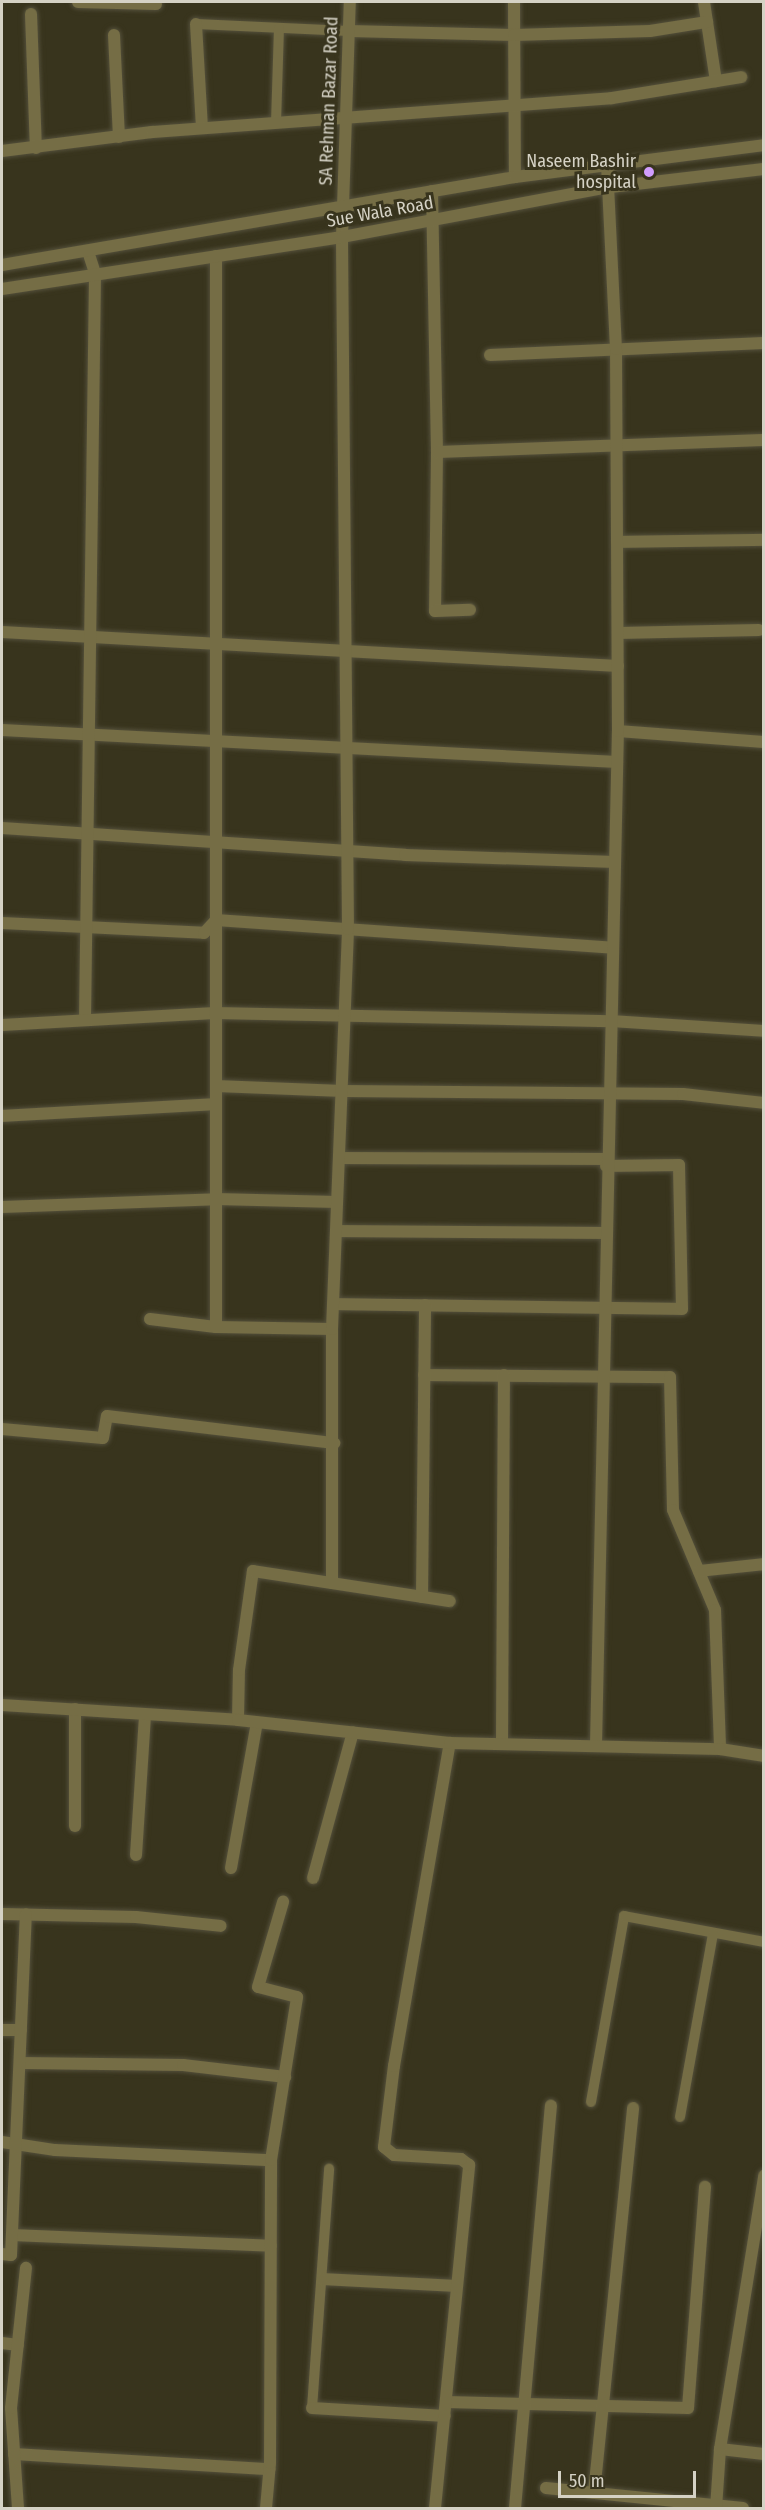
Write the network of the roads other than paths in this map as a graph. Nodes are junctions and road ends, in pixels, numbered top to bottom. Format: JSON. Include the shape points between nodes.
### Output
{"nodes":[{"id":1,"x":78,"y":2,"type":"edge"},
{"id":2,"x":350,"y":2,"type":"edge"},
{"id":3,"x":514,"y":2,"type":"edge"},
{"id":4,"x":704,"y":2,"type":"edge"},
{"id":5,"x":156,"y":4,"type":"dead end"},
{"id":6,"x":31,"y":14,"type":"dead end"},
{"id":7,"x":707,"y":22,"type":"junction"},
{"id":8,"x":196,"y":24,"type":"joint"},
{"id":9,"x":279,"y":28,"type":"junction"},
{"id":10,"x":349,"y":31,"type":"junction"},
{"id":11,"x":514,"y":34,"type":"junction"},
{"id":12,"x":114,"y":35,"type":"dead end"},
{"id":13,"x":741,"y":76,"type":"dead end"},
{"id":14,"x":716,"y":81,"type":"junction"},
{"id":15,"x":515,"y":105,"type":"junction"},
{"id":16,"x":348,"y":117,"type":"junction"},
{"id":17,"x":276,"y":123,"type":"junction"},
{"id":18,"x":201,"y":128,"type":"junction"},
{"id":19,"x":119,"y":137,"type":"junction"},
{"id":20,"x":764,"y":145,"type":"edge"},
{"id":21,"x":36,"y":148,"type":"junction"},
{"id":22,"x":2,"y":151,"type":"edge"},
{"id":23,"x":607,"y":166,"type":"junction"},
{"id":24,"x":764,"y":169,"type":"edge"},
{"id":25,"x":515,"y":177,"type":"junction"},
{"id":26,"x":610,"y":187,"type":"junction"},
{"id":27,"x":432,"y":191,"type":"junction"},
{"id":28,"x":343,"y":206,"type":"junction"},
{"id":29,"x":434,"y":222,"type":"junction"},
{"id":30,"x":342,"y":237,"type":"junction"},
{"id":31,"x":88,"y":251,"type":"junction"},
{"id":32,"x":216,"y":256,"type":"junction"},
{"id":33,"x":2,"y":265,"type":"edge"},
{"id":34,"x":95,"y":273,"type":"junction"},
{"id":35,"x":2,"y":289,"type":"edge"},
{"id":36,"x":764,"y":343,"type":"edge"},
{"id":37,"x":616,"y":349,"type":"junction"},
{"id":38,"x":490,"y":355,"type":"dead end"},
{"id":39,"x":764,"y":440,"type":"edge"},
{"id":40,"x":617,"y":446,"type":"junction"},
{"id":41,"x":437,"y":452,"type":"junction"},
{"id":42,"x":764,"y":540,"type":"edge"},
{"id":43,"x":617,"y":542,"type":"junction"},
{"id":44,"x":470,"y":610,"type":"dead end"},
{"id":45,"x":759,"y":630,"type":"dead end"},
{"id":46,"x":2,"y":632,"type":"edge"},
{"id":47,"x":618,"y":633,"type":"junction"},
{"id":48,"x":88,"y":638,"type":"junction"},
{"id":49,"x":219,"y":646,"type":"junction"},
{"id":50,"x":347,"y":653,"type":"junction"},
{"id":51,"x":618,"y":666,"type":"junction"},
{"id":52,"x":2,"y":730,"type":"edge"},
{"id":53,"x":618,"y":732,"type":"junction"},
{"id":54,"x":87,"y":735,"type":"junction"},
{"id":55,"x":218,"y":742,"type":"junction"},
{"id":56,"x":764,"y":742,"type":"edge"},
{"id":57,"x":346,"y":750,"type":"junction"},
{"id":58,"x":617,"y":762,"type":"junction"},
{"id":59,"x":2,"y":828,"type":"edge"},
{"id":60,"x":86,"y":833,"type":"junction"},
{"id":61,"x":216,"y":841,"type":"junction"},
{"id":62,"x":348,"y":849,"type":"junction"},
{"id":63,"x":615,"y":862,"type":"junction"},
{"id":64,"x":216,"y":920,"type":"junction"},
{"id":65,"x":2,"y":923,"type":"edge"},
{"id":66,"x":85,"y":928,"type":"junction"},
{"id":67,"x":348,"y":929,"type":"junction"},
{"id":68,"x":613,"y":948,"type":"junction"},
{"id":69,"x":215,"y":1012,"type":"junction"},
{"id":70,"x":347,"y":1016,"type":"junction"},
{"id":71,"x":85,"y":1020,"type":"junction"},
{"id":72,"x":611,"y":1021,"type":"junction"},
{"id":73,"x":2,"y":1025,"type":"edge"},
{"id":74,"x":764,"y":1031,"type":"edge"},
{"id":75,"x":216,"y":1086,"type":"junction"},
{"id":76,"x":343,"y":1091,"type":"junction"},
{"id":77,"x":607,"y":1093,"type":"junction"},
{"id":78,"x":764,"y":1103,"type":"edge"},
{"id":79,"x":216,"y":1104,"type":"junction"},
{"id":80,"x":2,"y":1116,"type":"edge"},
{"id":81,"x":340,"y":1158,"type":"junction"},
{"id":82,"x":606,"y":1162,"type":"junction"},
{"id":83,"x":216,"y":1199,"type":"junction"},
{"id":84,"x":337,"y":1202,"type":"junction"},
{"id":85,"x":2,"y":1207,"type":"edge"},
{"id":86,"x":336,"y":1230,"type":"junction"},
{"id":87,"x":604,"y":1233,"type":"junction"},
{"id":88,"x":333,"y":1304,"type":"junction"},
{"id":89,"x":425,"y":1305,"type":"junction"},
{"id":90,"x":603,"y":1307,"type":"junction"},
{"id":91,"x":150,"y":1319,"type":"dead end"},
{"id":92,"x":216,"y":1327,"type":"junction"},
{"id":93,"x":332,"y":1329,"type":"junction"},
{"id":94,"x":424,"y":1375,"type":"junction"},
{"id":95,"x":504,"y":1376,"type":"junction"},
{"id":96,"x":602,"y":1377,"type":"junction"},
{"id":97,"x":2,"y":1429,"type":"edge"},
{"id":98,"x":334,"y":1443,"type":"junction"},
{"id":99,"x":764,"y":1564,"type":"edge"},
{"id":100,"x":699,"y":1571,"type":"junction"},
{"id":101,"x":332,"y":1583,"type":"junction"},
{"id":102,"x":422,"y":1597,"type":"junction"},
{"id":103,"x":450,"y":1601,"type":"dead end"},
{"id":104,"x":2,"y":1705,"type":"edge"},
{"id":105,"x":75,"y":1709,"type":"junction"},
{"id":106,"x":145,"y":1714,"type":"junction"},
{"id":107,"x":238,"y":1719,"type":"junction"},
{"id":108,"x":257,"y":1722,"type":"junction"},
{"id":109,"x":353,"y":1732,"type":"junction"},
{"id":110,"x":450,"y":1743,"type":"junction"},
{"id":111,"x":502,"y":1744,"type":"junction"},
{"id":112,"x":596,"y":1745,"type":"junction"},
{"id":113,"x":720,"y":1749,"type":"junction"},
{"id":114,"x":764,"y":1756,"type":"edge"},
{"id":115,"x":75,"y":1826,"type":"dead end"},
{"id":116,"x":136,"y":1855,"type":"dead end"},
{"id":117,"x":231,"y":1868,"type":"dead end"},
{"id":118,"x":313,"y":1878,"type":"dead end"},
{"id":119,"x":283,"y":1902,"type":"dead end"},
{"id":120,"x":2,"y":1914,"type":"edge"},
{"id":121,"x":26,"y":1914,"type":"junction"},
{"id":122,"x":221,"y":1926,"type":"dead end"},
{"id":123,"x":713,"y":1933,"type":"junction"},
{"id":124,"x":764,"y":1942,"type":"edge"},
{"id":125,"x":2,"y":2030,"type":"edge"},
{"id":126,"x":21,"y":2030,"type":"junction"},
{"id":127,"x":20,"y":2063,"type":"junction"},
{"id":128,"x":285,"y":2077,"type":"junction"},
{"id":129,"x":591,"y":2102,"type":"dead end"},
{"id":130,"x":551,"y":2106,"type":"dead end"},
{"id":131,"x":633,"y":2108,"type":"dead end"},
{"id":132,"x":680,"y":2117,"type":"dead end"},
{"id":133,"x":2,"y":2142,"type":"edge"},
{"id":134,"x":16,"y":2143,"type":"junction"},
{"id":135,"x":271,"y":2160,"type":"junction"},
{"id":136,"x":329,"y":2169,"type":"dead end"},
{"id":137,"x":764,"y":2175,"type":"edge"},
{"id":138,"x":705,"y":2187,"type":"dead end"},
{"id":139,"x":12,"y":2235,"type":"junction"},
{"id":140,"x":271,"y":2246,"type":"junction"},
{"id":141,"x":2,"y":2254,"type":"edge"},
{"id":142,"x":26,"y":2268,"type":"dead end"},
{"id":143,"x":323,"y":2279,"type":"junction"},
{"id":144,"x":456,"y":2286,"type":"junction"},
{"id":145,"x":2,"y":2343,"type":"edge"},
{"id":146,"x":18,"y":2345,"type":"junction"},
{"id":147,"x":446,"y":2402,"type":"junction"},
{"id":148,"x":525,"y":2404,"type":"junction"},
{"id":149,"x":603,"y":2406,"type":"junction"},
{"id":150,"x":312,"y":2408,"type":"joint"},
{"id":151,"x":445,"y":2416,"type":"junction"},
{"id":152,"x":7,"y":2427,"type":"edge"},
{"id":153,"x":720,"y":2449,"type":"junction"},
{"id":154,"x":14,"y":2454,"type":"junction"},
{"id":155,"x":764,"y":2454,"type":"edge"},
{"id":156,"x":270,"y":2469,"type":"junction"},
{"id":157,"x":546,"y":2488,"type":"dead end"},
{"id":158,"x":594,"y":2493,"type":"junction"},
{"id":159,"x":670,"y":2505,"type":"edge"},
{"id":160,"x":716,"y":2507,"type":"edge"},
{"id":161,"x":18,"y":2508,"type":"edge"},
{"id":162,"x":266,"y":2508,"type":"edge"},
{"id":163,"x":435,"y":2508,"type":"edge"},
{"id":164,"x":514,"y":2508,"type":"edge"},
{"id":165,"x":743,"y":2508,"type":"edge"}],
"edges":[{"from":1,"to":5,"type":"street"},
{"from":2,"to":10,"type":"street","name":"SA Rehman Bazar Road"},
{"from":3,"to":11,"type":"street"},
{"from":4,"to":7,"type":"street"},
{"from":6,"to":21,"type":"street"},
{"from":7,"to":11,"type":"street","via":[[650,31]]},
{"from":7,"to":14,"type":"street"},
{"from":8,"to":9,"type":"lane"},
{"from":8,"to":18,"type":"street"},
{"from":9,"to":10,"type":"lane"},
{"from":9,"to":17,"type":"lane"},
{"from":10,"to":11,"type":"street"},
{"from":10,"to":16,"type":"street","name":"SA Rehman Bazar Road"},
{"from":11,"to":15,"type":"street"},
{"from":12,"to":19,"type":"street"},
{"from":13,"to":14,"type":"street"},
{"from":14,"to":15,"type":"street","via":[[612,98]]},
{"from":15,"to":16,"type":"street"},
{"from":15,"to":25,"type":"street"},
{"from":16,"to":17,"type":"street"},
{"from":16,"to":28,"type":"street","name":"SA Rehman Bazar Road"},
{"from":17,"to":18,"type":"street"},
{"from":18,"to":19,"type":"street"},
{"from":19,"to":21,"type":"street"},
{"from":20,"to":23,"type":"street"},
{"from":21,"to":22,"type":"street"},
{"from":23,"to":25,"type":"street"},
{"from":23,"to":26,"type":"street"},
{"from":24,"to":26,"type":"street","name":"Sue Wala Road"},
{"from":25,"to":27,"type":"street"},
{"from":26,"to":29,"type":"street","name":"Sue Wala Road"},
{"from":26,"to":37,"type":"street"},
{"from":27,"to":28,"type":"street"},
{"from":27,"to":29,"type":"street"},
{"from":28,"to":30,"type":"street","name":"SA Rehman Bazar Road"},
{"from":28,"to":31,"type":"street"},
{"from":29,"to":30,"type":"street","name":"Sue Wala Road"},
{"from":29,"to":41,"type":"street"},
{"from":30,"to":32,"type":"street","name":"Sue Wala Road"},
{"from":30,"to":50,"type":"street","name":"SA Rehman Bazar Road"},
{"from":31,"to":33,"type":"street"},
{"from":31,"to":34,"type":"street"},
{"from":32,"to":34,"type":"street","name":"Sue Wala Road"},
{"from":32,"to":49,"type":"street"},
{"from":34,"to":35,"type":"street","name":"Sue Wala Road"},
{"from":34,"to":48,"type":"street"},
{"from":36,"to":37,"type":"street"},
{"from":37,"to":38,"type":"street"},
{"from":37,"to":40,"type":"street"},
{"from":39,"to":40,"type":"street"},
{"from":40,"to":41,"type":"street"},
{"from":40,"to":43,"type":"street"},
{"from":41,"to":44,"type":"street","via":[[435,611]]},
{"from":42,"to":43,"type":"street"},
{"from":43,"to":47,"type":"street"},
{"from":45,"to":47,"type":"street"},
{"from":46,"to":48,"type":"street"},
{"from":47,"to":51,"type":"street"},
{"from":48,"to":49,"type":"street"},
{"from":48,"to":54,"type":"street"},
{"from":49,"to":50,"type":"street"},
{"from":49,"to":55,"type":"street"},
{"from":50,"to":51,"type":"street"},
{"from":50,"to":57,"type":"street","name":"SA Rehman Bazar Road"},
{"from":51,"to":53,"type":"street"},
{"from":52,"to":54,"type":"street"},
{"from":53,"to":56,"type":"street"},
{"from":53,"to":58,"type":"street"},
{"from":54,"to":55,"type":"street"},
{"from":54,"to":60,"type":"street"},
{"from":55,"to":57,"type":"street"},
{"from":55,"to":61,"type":"street"},
{"from":57,"to":58,"type":"street"},
{"from":57,"to":62,"type":"street","name":"SA Rehman Bazar Road"},
{"from":58,"to":63,"type":"street"},
{"from":59,"to":60,"type":"street"},
{"from":60,"to":61,"type":"street"},
{"from":60,"to":66,"type":"street"},
{"from":61,"to":62,"type":"street"},
{"from":61,"to":64,"type":"street"},
{"from":62,"to":63,"type":"street","via":[[405,855]]},
{"from":62,"to":67,"type":"street","name":"SA Rehman Bazar Road"},
{"from":63,"to":68,"type":"street"},
{"from":64,"to":66,"type":"street","via":[[204,933]]},
{"from":64,"to":67,"type":"street"},
{"from":64,"to":69,"type":"street"},
{"from":65,"to":66,"type":"street"},
{"from":66,"to":71,"type":"street"},
{"from":67,"to":68,"type":"street"},
{"from":67,"to":70,"type":"street","name":"SA Rehman Bazar Road"},
{"from":68,"to":72,"type":"street"},
{"from":69,"to":70,"type":"street"},
{"from":69,"to":71,"type":"street"},
{"from":69,"to":75,"type":"street"},
{"from":70,"to":72,"type":"street"},
{"from":70,"to":76,"type":"street","name":"SA Rehman Bazar Road"},
{"from":71,"to":73,"type":"street"},
{"from":72,"to":74,"type":"street"},
{"from":72,"to":77,"type":"street"},
{"from":75,"to":76,"type":"street"},
{"from":75,"to":79,"type":"street"},
{"from":76,"to":77,"type":"street"},
{"from":76,"to":81,"type":"street","name":"SA Rehman Bazar Road"},
{"from":77,"to":78,"type":"street","via":[[683,1094]]},
{"from":77,"to":82,"type":"street"},
{"from":79,"to":80,"type":"street"},
{"from":79,"to":83,"type":"street"},
{"from":81,"to":82,"type":"street"},
{"from":81,"to":84,"type":"street","name":"SA Rehman Bazar Road"},
{"from":82,"to":87,"type":"street"},
{"from":82,"to":90,"type":"street","via":[[679,1165],[682,1309]]},
{"from":83,"to":84,"type":"street"},
{"from":83,"to":85,"type":"street"},
{"from":83,"to":92,"type":"street"},
{"from":84,"to":86,"type":"street","name":"SA Rehman Bazar Road"},
{"from":86,"to":87,"type":"street"},
{"from":86,"to":88,"type":"street","name":"SA Rehman Bazar Road"},
{"from":87,"to":90,"type":"street"},
{"from":88,"to":89,"type":"street"},
{"from":88,"to":93,"type":"street","name":"SA Rehman Bazar Road"},
{"from":89,"to":90,"type":"street"},
{"from":89,"to":94,"type":"street"},
{"from":90,"to":96,"type":"street"},
{"from":91,"to":92,"type":"street"},
{"from":92,"to":93,"type":"street"},
{"from":93,"to":98,"type":"street","name":"SA Rehman Bazar Road"},
{"from":94,"to":95,"type":"street"},
{"from":94,"to":102,"type":"street"},
{"from":95,"to":96,"type":"street"},
{"from":95,"to":111,"type":"street"},
{"from":96,"to":100,"type":"street","via":[[670,1377],[673,1510]]},
{"from":96,"to":112,"type":"street"},
{"from":97,"to":98,"type":"street","via":[[103,1438],[107,1416]]},
{"from":98,"to":101,"type":"street","name":"SA Rehman Bazar Road"},
{"from":99,"to":100,"type":"street"},
{"from":100,"to":113,"type":"street","via":[[715,1610]]},
{"from":101,"to":102,"type":"street"},
{"from":101,"to":107,"type":"street","via":[[253,1571],[238,1670]]},
{"from":102,"to":103,"type":"street"},
{"from":104,"to":105,"type":"street"},
{"from":105,"to":106,"type":"street"},
{"from":105,"to":115,"type":"street"},
{"from":106,"to":107,"type":"street"},
{"from":106,"to":116,"type":"street"},
{"from":107,"to":108,"type":"street"},
{"from":108,"to":109,"type":"street"},
{"from":108,"to":117,"type":"street"},
{"from":109,"to":110,"type":"street"},
{"from":109,"to":118,"type":"street"},
{"from":110,"to":111,"type":"street"},
{"from":110,"to":144,"type":"street","via":[[394,2066],[384,2147],[394,2155],[461,2158],[469,2165]]},
{"from":111,"to":112,"type":"street"},
{"from":112,"to":113,"type":"street"},
{"from":113,"to":114,"type":"street"},
{"from":119,"to":128,"type":"street","via":[[258,1986],[297,1998]]},
{"from":120,"to":121,"type":"street"},
{"from":121,"to":122,"type":"street","via":[[136,1917]]},
{"from":121,"to":126,"type":"street"},
{"from":123,"to":124,"type":"lane"},
{"from":123,"to":129,"type":"lane","via":[[624,1916]]},
{"from":123,"to":132,"type":"lane"},
{"from":125,"to":126,"type":"street"},
{"from":126,"to":127,"type":"street"},
{"from":127,"to":128,"type":"street","via":[[183,2065]]},
{"from":127,"to":134,"type":"street"},
{"from":128,"to":135,"type":"street"},
{"from":130,"to":148,"type":"street"},
{"from":131,"to":149,"type":"street"},
{"from":133,"to":134,"type":"street"},
{"from":134,"to":135,"type":"street","via":[[55,2150]]},
{"from":134,"to":139,"type":"street"},
{"from":135,"to":140,"type":"street"},
{"from":136,"to":143,"type":"lane"},
{"from":137,"to":153,"type":"street"},
{"from":138,"to":149,"type":"street","via":[[688,2408]]},
{"from":139,"to":140,"type":"street"},
{"from":139,"to":141,"type":"street","via":[[11,2255]]},
{"from":140,"to":156,"type":"street"},
{"from":142,"to":146,"type":"street"},
{"from":143,"to":144,"type":"street"},
{"from":143,"to":150,"type":"lane"},
{"from":144,"to":147,"type":"street"},
{"from":145,"to":146,"type":"street"},
{"from":146,"to":152,"type":"street"},
{"from":147,"to":148,"type":"street"},
{"from":147,"to":151,"type":"street"},
{"from":148,"to":149,"type":"street"},
{"from":148,"to":164,"type":"street"},
{"from":149,"to":158,"type":"street"},
{"from":150,"to":151,"type":"street"},
{"from":151,"to":163,"type":"street"},
{"from":152,"to":154,"type":"street"},
{"from":153,"to":155,"type":"street"},
{"from":153,"to":160,"type":"street"},
{"from":154,"to":156,"type":"street"},
{"from":154,"to":161,"type":"street"},
{"from":156,"to":162,"type":"street"},
{"from":157,"to":158,"type":"street"},
{"from":158,"to":159,"type":"street"},
{"from":159,"to":160,"type":"street"},
{"from":160,"to":165,"type":"street"}]}
